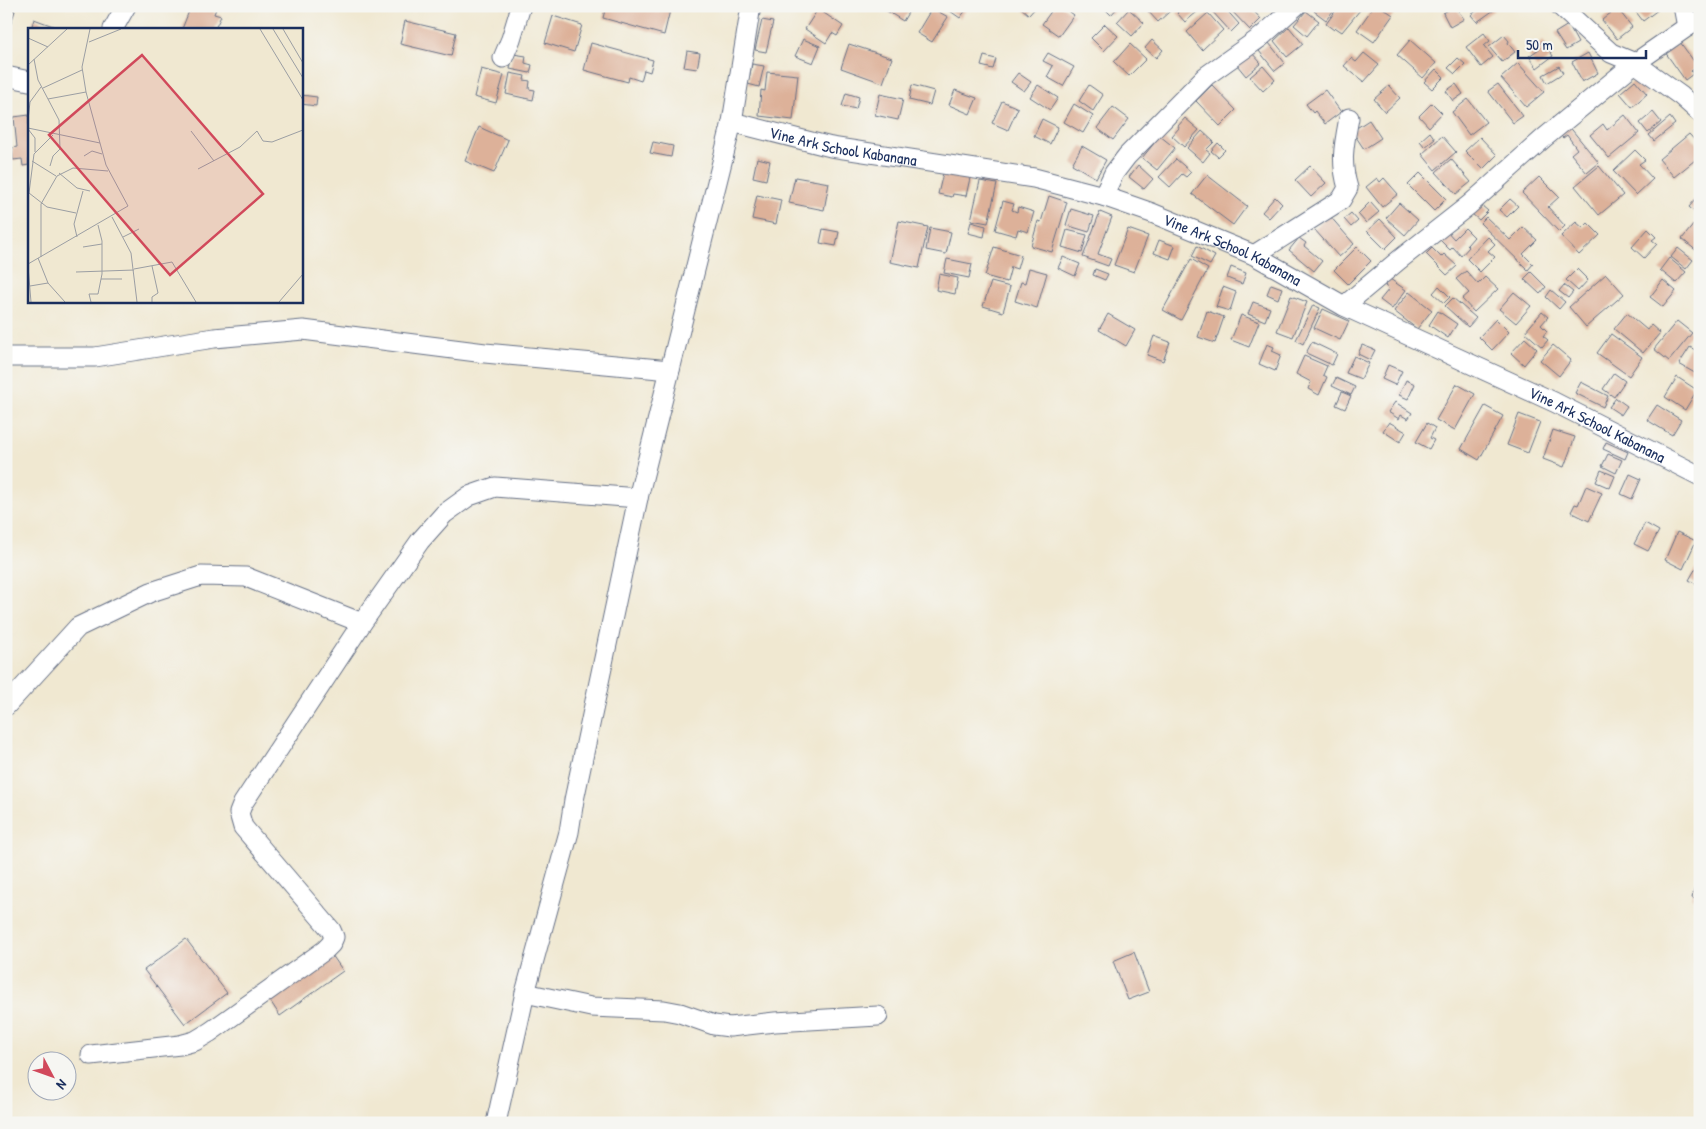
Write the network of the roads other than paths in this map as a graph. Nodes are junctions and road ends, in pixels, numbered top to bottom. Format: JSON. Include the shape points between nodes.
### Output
{"nodes":[{"id":1,"x":126,"y":6,"type":"edge"},
{"id":2,"x":521,"y":6,"type":"edge"},
{"id":3,"x":751,"y":6,"type":"edge"},
{"id":4,"x":1296,"y":6,"type":"edge"},
{"id":5,"x":1560,"y":6,"type":"edge"},
{"id":6,"x":1683,"y":6,"type":"edge"},
{"id":7,"x":1693,"y":24,"type":"edge"},
{"id":8,"x":114,"y":28,"type":"edge"},
{"id":9,"x":503,"y":58,"type":"dead end"},
{"id":10,"x":1635,"y":63,"type":"junction"},
{"id":11,"x":6,"y":76,"type":"edge"},
{"id":12,"x":28,"y":81,"type":"edge"},
{"id":13,"x":1700,"y":113,"type":"edge"},
{"id":14,"x":1350,"y":118,"type":"dead end"},
{"id":15,"x":732,"y":122,"type":"junction"},
{"id":16,"x":1103,"y":196,"type":"junction"},
{"id":17,"x":1254,"y":255,"type":"junction"},
{"id":18,"x":1344,"y":306,"type":"junction"},
{"id":19,"x":6,"y":357,"type":"edge"},
{"id":20,"x":670,"y":370,"type":"junction"},
{"id":21,"x":1700,"y":476,"type":"edge"},
{"id":22,"x":638,"y":498,"type":"junction"},
{"id":23,"x":362,"y":623,"type":"junction"},
{"id":24,"x":6,"y":706,"type":"edge"},
{"id":25,"x":525,"y":993,"type":"junction"},
{"id":26,"x":878,"y":1016,"type":"dead end"},
{"id":27,"x":91,"y":1055,"type":"dead end"},
{"id":28,"x":496,"y":1123,"type":"edge"}],
"edges":[{"from":1,"to":8,"type":"street"},
{"from":2,"to":9,"type":"street"},
{"from":3,"to":15,"type":"street"},
{"from":4,"to":16,"type":"street","via":[[1261,37],[1206,76],[1127,156]]},
{"from":5,"to":10,"type":"street","via":[[1610,53]]},
{"from":6,"to":7,"type":"street"},
{"from":7,"to":10,"type":"street"},
{"from":10,"to":13,"type":"street"},
{"from":10,"to":18,"type":"street","via":[[1469,205]]},
{"from":11,"to":12,"type":"street"},
{"from":14,"to":17,"type":"street","via":[[1342,153],[1348,188],[1341,200]]},
{"from":15,"to":16,"type":"street","name":"Vine Ark School Kabanana","via":[[831,147],[1034,178]]},
{"from":15,"to":20,"type":"street"},
{"from":16,"to":17,"type":"street","name":"Vine Ark School Kabanana"},
{"from":17,"to":18,"type":"street","name":"Vine Ark School Kabanana"},
{"from":18,"to":21,"type":"street","name":"Vine Ark School Kabanana","via":[[1554,402]]},
{"from":19,"to":20,"type":"street","via":[[95,356],[214,338],[303,330],[485,353]]},
{"from":20,"to":22,"type":"street"},
{"from":22,"to":23,"type":"street","via":[[495,487],[469,496],[444,514],[420,541]]},
{"from":22,"to":25,"type":"street","via":[[569,832]]},
{"from":23,"to":24,"type":"street","via":[[246,577],[201,576],[152,592],[78,627]]},
{"from":23,"to":27,"type":"street","via":[[243,802],[239,813],[244,827],[331,930],[334,937],[331,944],[195,1041]]},
{"from":25,"to":26,"type":"street","via":[[590,1006],[664,1010],[730,1027]]},
{"from":25,"to":28,"type":"street"}]}
